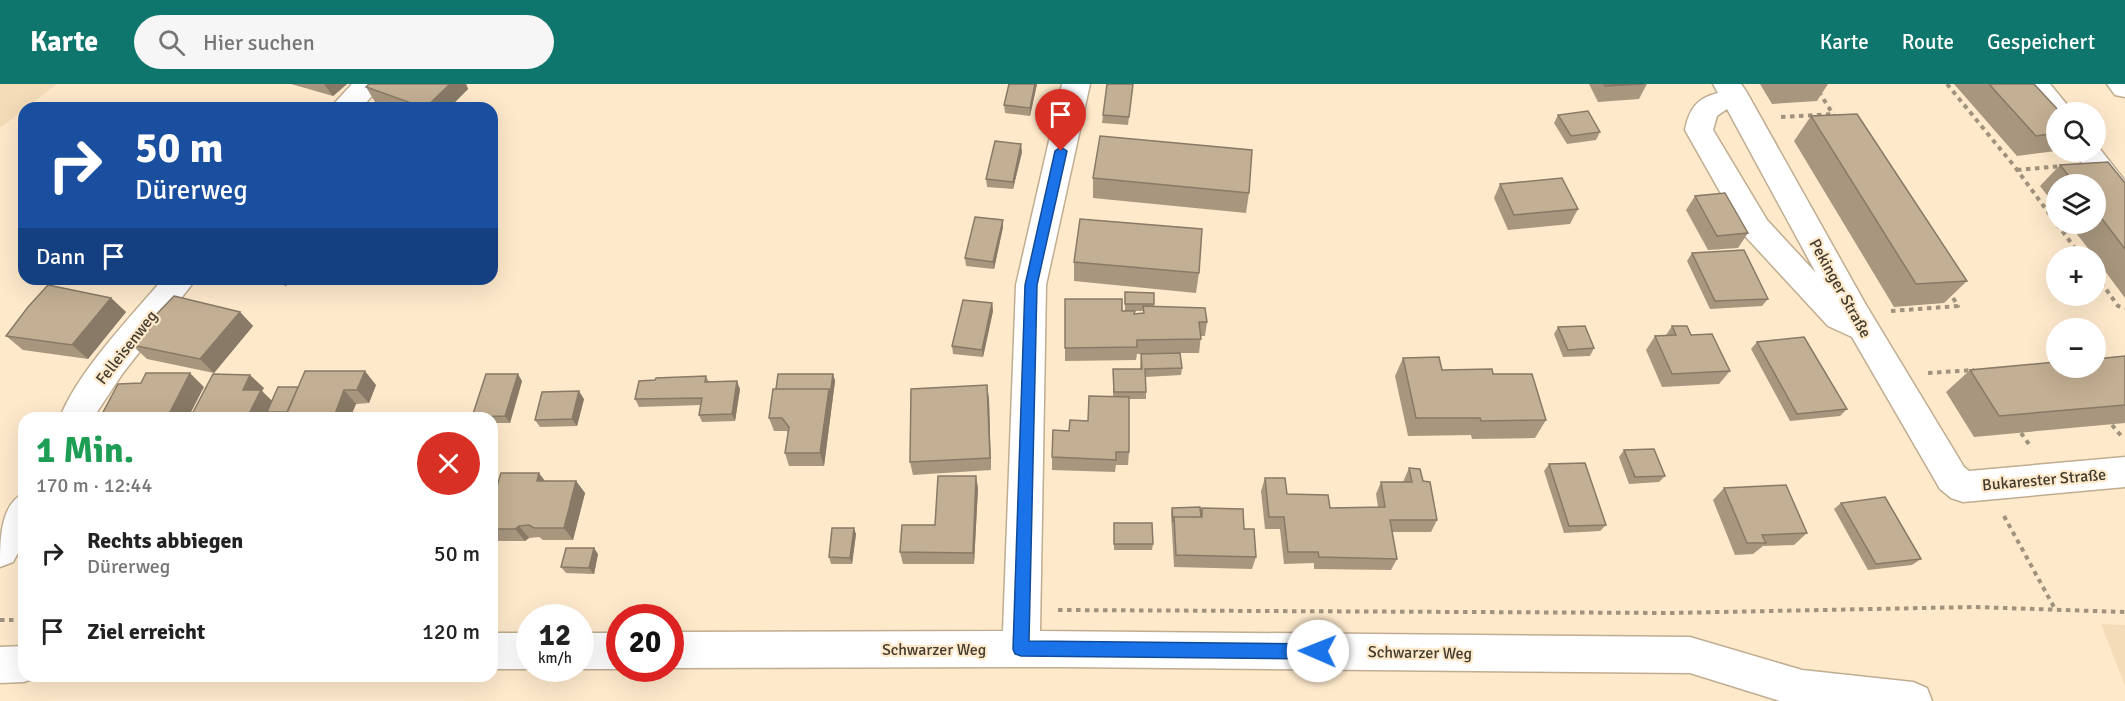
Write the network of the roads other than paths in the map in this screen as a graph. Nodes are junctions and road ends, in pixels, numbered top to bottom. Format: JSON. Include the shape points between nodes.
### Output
{"nodes":[{"id":1,"x":369,"y":84,"type":"edge"},
{"id":2,"x":1076,"y":84,"type":"edge"},
{"id":3,"x":2035,"y":84,"type":"edge"},
{"id":4,"x":2121,"y":84,"type":"edge"},
{"id":5,"x":2125,"y":88,"type":"edge"},
{"id":6,"x":1737,"y":100,"type":"edge"},
{"id":7,"x":350,"y":102,"type":"edge"},
{"id":8,"x":2050,"y":102,"type":"edge"},
{"id":9,"x":2096,"y":162,"type":"edge"},
{"id":10,"x":2125,"y":202,"type":"edge"},
{"id":11,"x":176,"y":285,"type":"edge"},
{"id":12,"x":1860,"y":323,"type":"junction"},
{"id":13,"x":80,"y":412,"type":"edge"},
{"id":14,"x":2125,"y":472,"type":"edge"},
{"id":15,"x":1975,"y":486,"type":"joint"},
{"id":16,"x":18,"y":520,"type":"edge"},
{"id":17,"x":0,"y":551,"type":"edge"},
{"id":18,"x":1021,"y":649,"type":"junction"},
{"id":19,"x":684,"y":650,"type":"edge"},
{"id":20,"x":498,"y":651,"type":"edge"},
{"id":21,"x":516,"y":651,"type":"edge"},
{"id":22,"x":18,"y":664,"type":"edge"},
{"id":23,"x":0,"y":665,"type":"edge"},
{"id":24,"x":1913,"y":701,"type":"edge"}],
"edges":[{"from":1,"to":7,"type":"street"},
{"from":2,"to":18,"type":"street","via":[[1031,285]]},
{"from":3,"to":8,"type":"street"},
{"from":4,"to":5,"type":"street"},
{"from":6,"to":12,"type":"street","name":"Pekinger Straße"},
{"from":6,"to":12,"type":"street","via":[[1711,104],[1701,115],[1699,130],[1756,228],[1839,317]]},
{"from":9,"to":10,"type":"street"},
{"from":11,"to":13,"type":"street","name":"Felleisenweg","via":[[116,357]]},
{"from":12,"to":15,"type":"street","name":"Pekinger Straße","via":[[1952,478]]},
{"from":14,"to":15,"type":"street","name":"Bukarester Straße"},
{"from":16,"to":17,"type":"street"},
{"from":18,"to":19,"type":"street","name":"Schwarzer Weg"},
{"from":18,"to":24,"type":"street","name":"Schwarzer Weg","via":[[1690,655],[1803,689]]},
{"from":20,"to":21,"type":"street"},
{"from":22,"to":23,"type":"street"}]}
